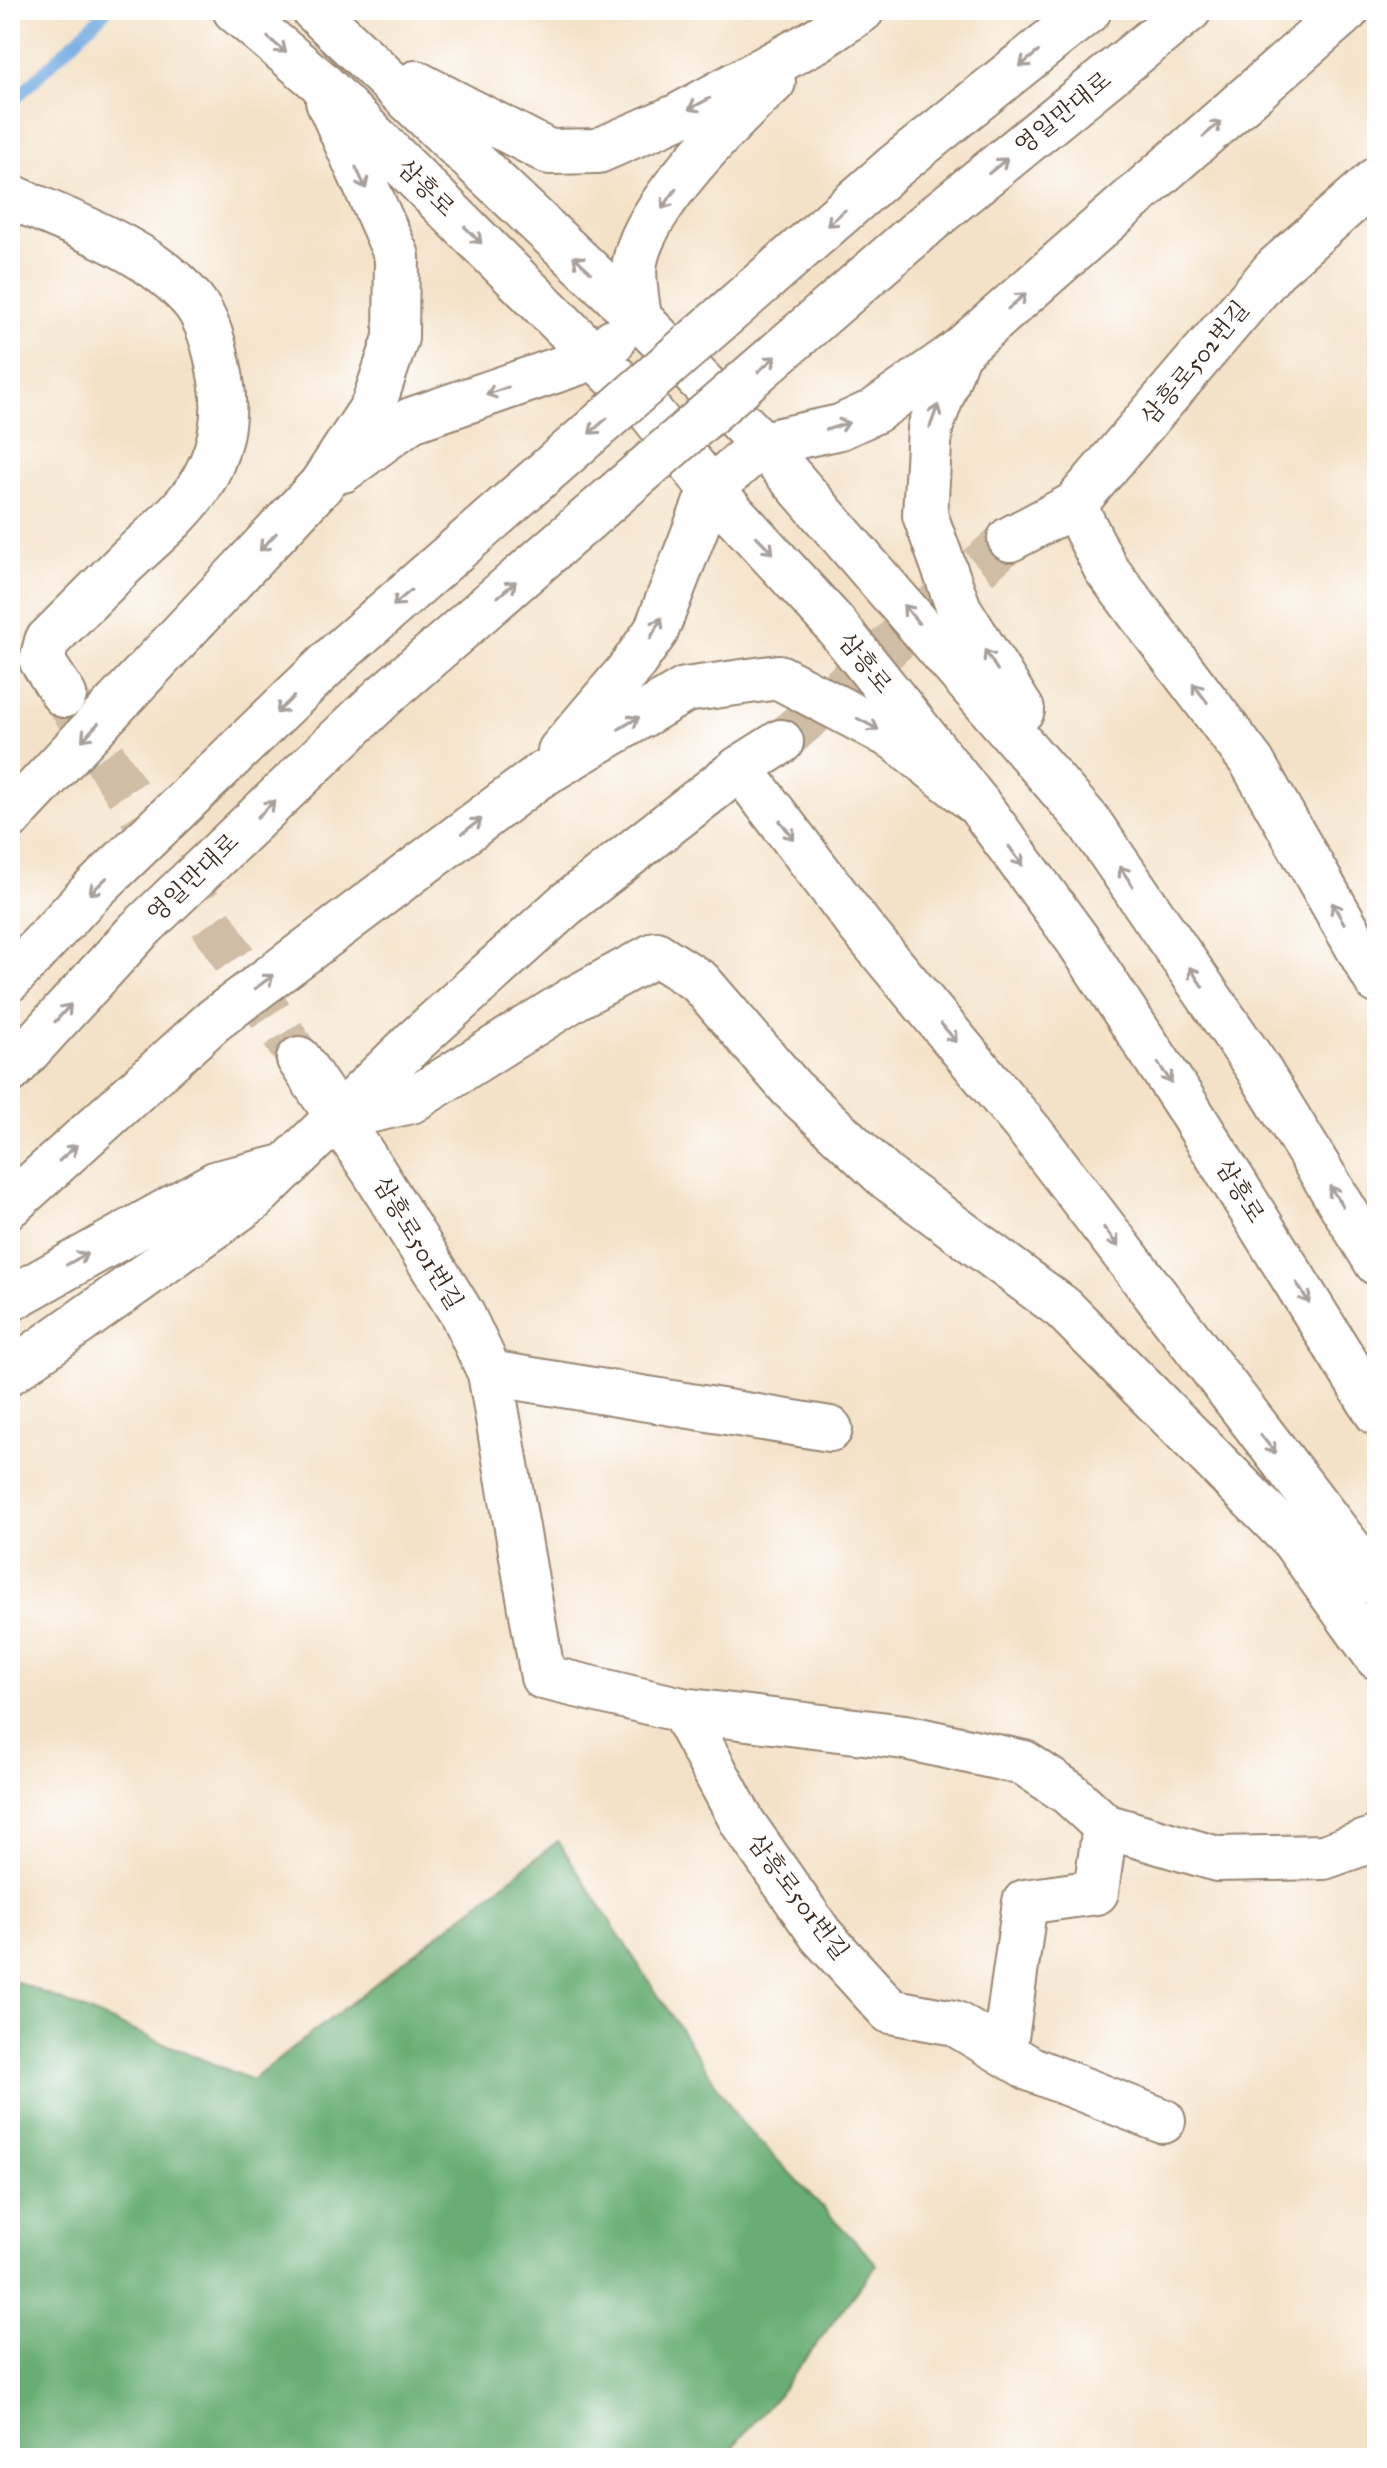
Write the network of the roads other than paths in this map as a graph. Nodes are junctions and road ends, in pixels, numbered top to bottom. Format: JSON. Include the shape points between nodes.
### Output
{"nodes":[{"id":1,"x":235,"y":10,"type":"edge"},
{"id":2,"x":314,"y":10,"type":"edge"},
{"id":3,"x":862,"y":10,"type":"edge"},
{"id":4,"x":1089,"y":10,"type":"edge"},
{"id":5,"x":1189,"y":10,"type":"edge"},
{"id":6,"x":1347,"y":10,"type":"edge"},
{"id":7,"x":817,"y":40,"type":"junction"},
{"id":8,"x":353,"y":44,"type":"junction"},
{"id":9,"x":319,"y":81,"type":"junction"},
{"id":10,"x":1377,"y":179,"type":"edge"},
{"id":11,"x":10,"y":196,"type":"edge"},
{"id":12,"x":639,"y":318,"type":"junction"},
{"id":13,"x":958,"y":352,"type":"junction"},
{"id":14,"x":595,"y":357,"type":"junction"},
{"id":15,"x":762,"y":444,"type":"junction"},
{"id":16,"x":321,"y":485,"type":"junction"},
{"id":17,"x":711,"y":489,"type":"junction"},
{"id":18,"x":1074,"y":505,"type":"junction"},
{"id":19,"x":1010,"y":539,"type":"tunnel mouth"},
{"id":20,"x":64,"y":695,"type":"tunnel mouth"},
{"id":21,"x":781,"y":742,"type":"tunnel mouth"},
{"id":22,"x":740,"y":768,"type":"junction"},
{"id":23,"x":538,"y":777,"type":"junction"},
{"id":24,"x":978,"y":804,"type":"junction"},
{"id":25,"x":10,"y":817,"type":"edge"},
{"id":26,"x":1089,"y":822,"type":"junction"},
{"id":27,"x":10,"y":979,"type":"edge"},
{"id":28,"x":1377,"y":981,"type":"edge"},
{"id":29,"x":299,"y":1059,"type":"tunnel mouth"},
{"id":30,"x":10,"y":1071,"type":"edge"},
{"id":31,"x":338,"y":1118,"type":"junction"},
{"id":32,"x":288,"y":1166,"type":"junction"},
{"id":33,"x":10,"y":1205,"type":"edge"},
{"id":34,"x":1377,"y":1263,"type":"edge"},
{"id":35,"x":10,"y":1299,"type":"edge"},
{"id":36,"x":10,"y":1372,"type":"edge"},
{"id":37,"x":490,"y":1373,"type":"junction"},
{"id":38,"x":1377,"y":1413,"type":"edge"},
{"id":39,"x":830,"y":1429,"type":"dead end"},
{"id":40,"x":1377,"y":1584,"type":"edge"},
{"id":41,"x":1377,"y":1657,"type":"edge"},
{"id":42,"x":682,"y":1710,"type":"junction"},
{"id":43,"x":1105,"y":1826,"type":"junction"},
{"id":44,"x":1377,"y":1838,"type":"edge"},
{"id":45,"x":1004,"y":2052,"type":"junction"},
{"id":46,"x":1163,"y":2121,"type":"dead end"}],
"edges":[{"from":1,"to":9,"type":"main road","name":"삼흥로","one_way":true},
{"from":2,"to":8,"type":"main road"},
{"from":3,"to":7,"type":"main road"},
{"from":4,"to":27,"type":"main road","one_way":true,"bridge":true,"via":[[894,167],[341,651],[89,894]]},
{"from":30,"to":5,"type":"main road","name":"영일만대로","one_way":true,"bridge":true,"via":[[138,931],[385,695],[937,215]]},
{"from":13,"to":6,"type":"main road","one_way":true},
{"from":7,"to":8,"type":"main road","one_way":true,"via":[[676,117],[598,151],[549,152],[439,98]]},
{"from":7,"to":12,"type":"main road","one_way":true,"via":[[708,143],[643,236],[634,264]]},
{"from":12,"to":8,"type":"main road","one_way":true},
{"from":9,"to":14,"type":"main road","name":"삼흥로","one_way":true},
{"from":9,"to":16,"type":"main road","one_way":true,"via":[[397,256],[396,338],[373,406]]},
{"from":10,"to":18,"type":"main road","name":"삼흥로502번길","via":[[1275,269]]},
{"from":11,"to":20,"type":"main road","via":[[157,267],[195,303],[216,349],[224,394],[214,462],[176,517],[47,641],[42,661]]},
{"from":12,"to":14,"type":"main road"},
{"from":12,"to":15,"type":"main road"},
{"from":15,"to":13,"type":"main road","one_way":true,"via":[[840,427],[875,411]]},
{"from":26,"to":13,"type":"main road","one_way":true,"via":[[959,609],[925,515],[930,428]]},
{"from":14,"to":16,"type":"main road","one_way":true,"via":[[411,420]]},
{"from":14,"to":17,"type":"main road","name":"삼흥로","via":[[651,413]]},
{"from":15,"to":17,"type":"main road"},
{"from":26,"to":15,"type":"main road","one_way":true},
{"from":16,"to":25,"type":"main road","one_way":true},
{"from":23,"to":17,"type":"main road","one_way":true,"via":[[656,631]]},
{"from":17,"to":24,"type":"main road","name":"삼흥로","one_way":true,"via":[[824,611]]},
{"from":18,"to":19,"type":"main road","name":"삼흥로502번길"},
{"from":28,"to":18,"type":"main road","one_way":true,"via":[[1252,762],[1106,569]]},
{"from":21,"to":22,"type":"main road"},
{"from":22,"to":31,"type":"main road","via":[[565,905]]},
{"from":22,"to":40,"type":"main road","one_way":true,"via":[[860,926],[1030,1131]]},
{"from":23,"to":24,"type":"main road","one_way":true,"via":[[685,690],[779,677],[895,738]]},
{"from":33,"to":23,"type":"main road","one_way":true,"via":[[214,1020]]},
{"from":24,"to":38,"type":"main road","name":"삼흥로","one_way":true,"via":[[1077,939],[1183,1100]]},
{"from":34,"to":26,"type":"main road","one_way":true,"via":[[1257,1067]]},
{"from":29,"to":31,"type":"main road","name":"삼흥로501번길"},
{"from":31,"to":32,"type":"main road"},
{"from":31,"to":37,"type":"main road","name":"삼흥로501번길","via":[[462,1314]]},
{"from":31,"to":41,"type":"main road","via":[[411,1101],[656,954],[700,982],[791,1088],[886,1177],[1063,1308],[1293,1540]]},
{"from":35,"to":32,"type":"main road","one_way":true,"via":[[217,1183]]},
{"from":32,"to":36,"type":"main road","via":[[253,1199]]},
{"from":37,"to":39,"type":"main road"},
{"from":37,"to":42,"type":"main road","name":"삼흥로501번길","via":[[543,1677]]},
{"from":42,"to":43,"type":"main road","name":"삼흥로501번길","via":[[905,1737],[1024,1763]]},
{"from":42,"to":45,"type":"main road","name":"삼흥로501번길","via":[[743,1823],[821,1935],[890,2011],[954,2023]]},
{"from":43,"to":44,"type":"main road","name":"삼흥로501번길","via":[[1217,1859],[1324,1857]]},
{"from":43,"to":45,"type":"main road","via":[[1096,1892],[1025,1902]]},
{"from":45,"to":46,"type":"main road","name":"삼흥로501번길","via":[[1031,2069]]}]}
